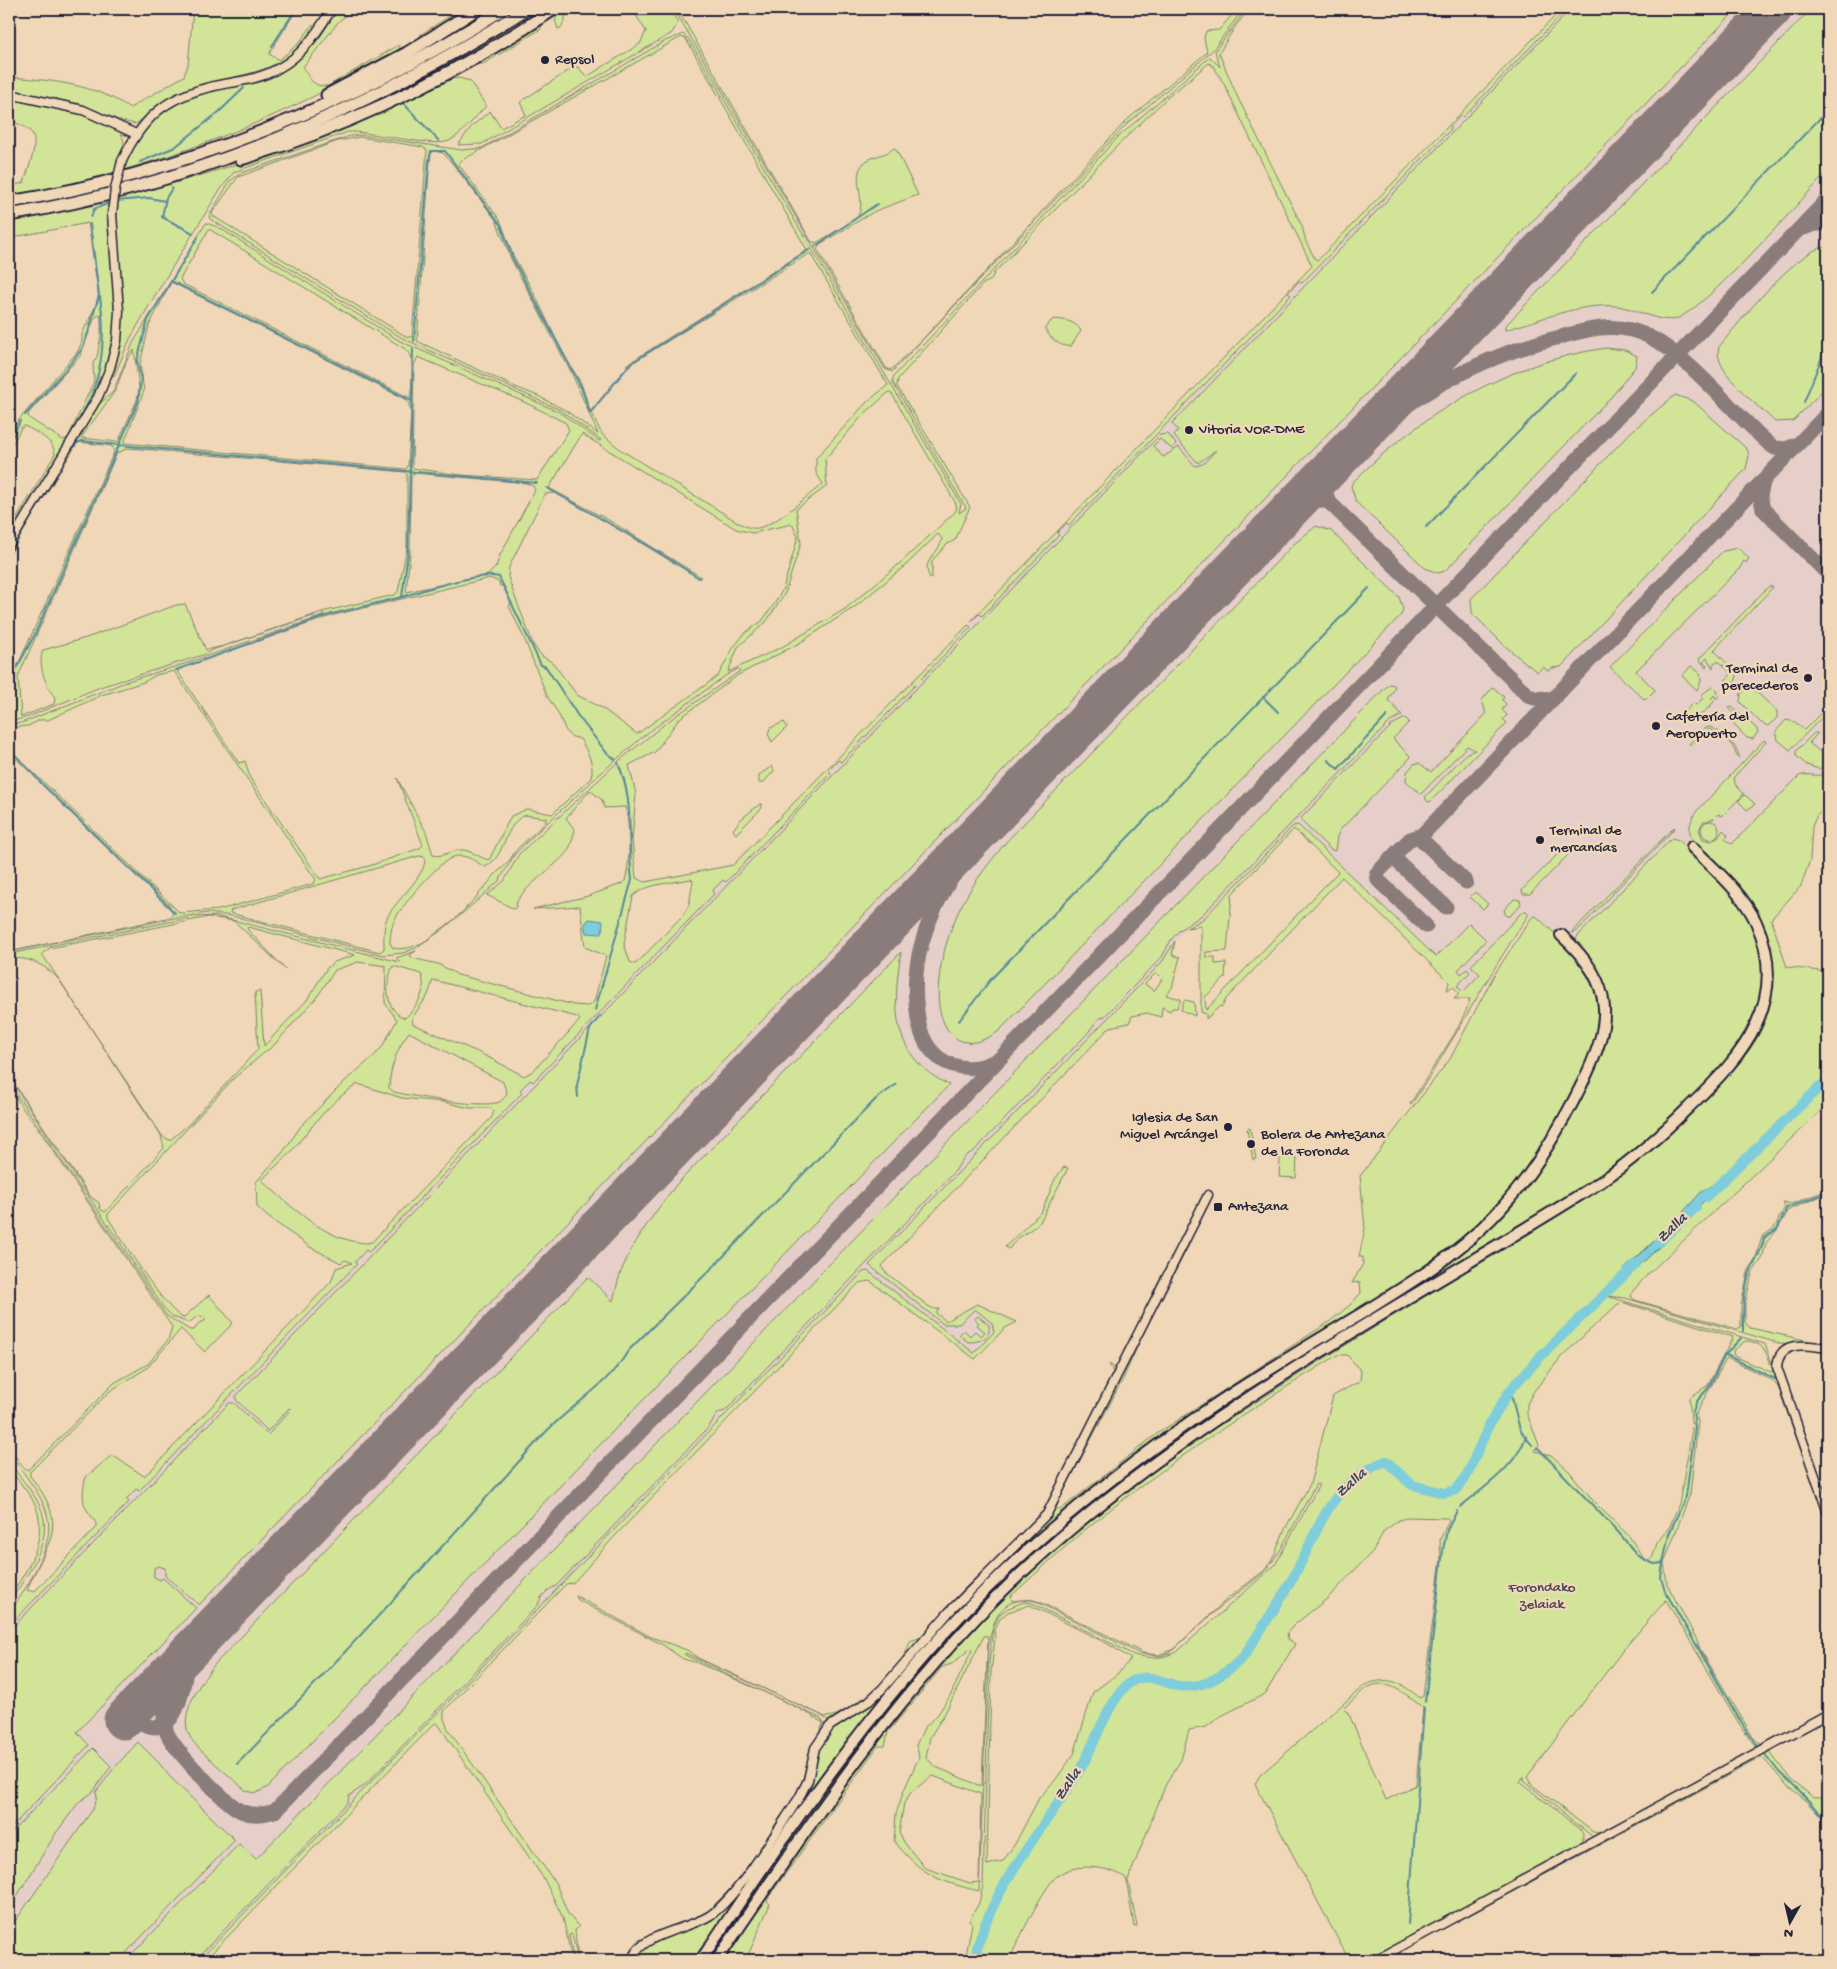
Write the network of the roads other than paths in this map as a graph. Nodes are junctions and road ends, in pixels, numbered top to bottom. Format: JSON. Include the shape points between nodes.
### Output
{"nodes":[{"id":1,"x":332,"y":9,"type":"edge"},
{"id":2,"x":477,"y":9,"type":"edge"},
{"id":3,"x":504,"y":9,"type":"edge"},
{"id":4,"x":526,"y":9,"type":"edge"},
{"id":5,"x":554,"y":9,"type":"edge"},
{"id":6,"x":9,"y":94,"type":"edge"},
{"id":7,"x":136,"y":134,"type":"junction"},
{"id":8,"x":253,"y":134,"type":"junction"},
{"id":9,"x":171,"y":176,"type":"junction"},
{"id":10,"x":9,"y":202,"type":"edge"},
{"id":11,"x":9,"y":215,"type":"edge"},
{"id":12,"x":9,"y":545,"type":"edge"},
{"id":13,"x":1692,"y":847,"type":"dead end"},
{"id":14,"x":1561,"y":935,"type":"dead end"},
{"id":15,"x":1208,"y":1195,"type":"dead end"},
{"id":16,"x":1828,"y":1348,"type":"edge"},
{"id":17,"x":1828,"y":1513,"type":"edge"},
{"id":18,"x":1828,"y":1714,"type":"edge"},
{"id":19,"x":632,"y":1960,"type":"edge"},
{"id":20,"x":701,"y":1960,"type":"edge"},
{"id":21,"x":717,"y":1960,"type":"edge"},
{"id":22,"x":1376,"y":1960,"type":"edge"}],
"edges":[{"from":1,"to":7,"type":"street","via":[[307,45],[286,64],[263,75],[184,94],[157,110]]},
{"from":2,"to":8,"type":"highway","via":[[407,53]]},
{"from":3,"to":8,"type":"highway","via":[[394,71]]},
{"from":4,"to":9,"type":"highway","via":[[458,51],[350,106],[262,144]]},
{"from":5,"to":9,"type":"highway","via":[[486,52],[377,109],[279,147],[201,171]]},
{"from":6,"to":7,"type":"street","via":[[83,110]]},
{"from":7,"to":12,"type":"street","bridge":true,"via":[[122,161],[112,214],[119,311],[117,341],[110,368],[98,397]]},
{"from":8,"to":10,"type":"highway","via":[[168,164],[92,185]]},
{"from":9,"to":11,"type":"highway","via":[[93,198]]},
{"from":13,"to":21,"type":"highway","via":[[1747,906],[1766,952],[1767,986],[1761,1015],[1751,1038],[1730,1064],[1643,1151],[1602,1181],[1226,1415],[1140,1474],[1066,1534],[962,1633],[902,1701],[829,1797]]},
{"from":14,"to":20,"type":"highway","via":[[1582,955],[1596,976],[1604,1004],[1603,1030],[1595,1057],[1577,1094],[1550,1142],[1512,1196],[1479,1231],[1446,1258],[1151,1449],[1080,1505],[1004,1572],[950,1626],[863,1730]]},
{"from":15,"to":19,"type":"street","via":[[1047,1514],[949,1612],[882,1689],[822,1735],[799,1798],[727,1901],[708,1917],[644,1943],[635,1951]]},
{"from":16,"to":17,"type":"street","via":[[1799,1345],[1786,1348],[1778,1358],[1777,1367]]},
{"from":18,"to":22,"type":"street"}]}
